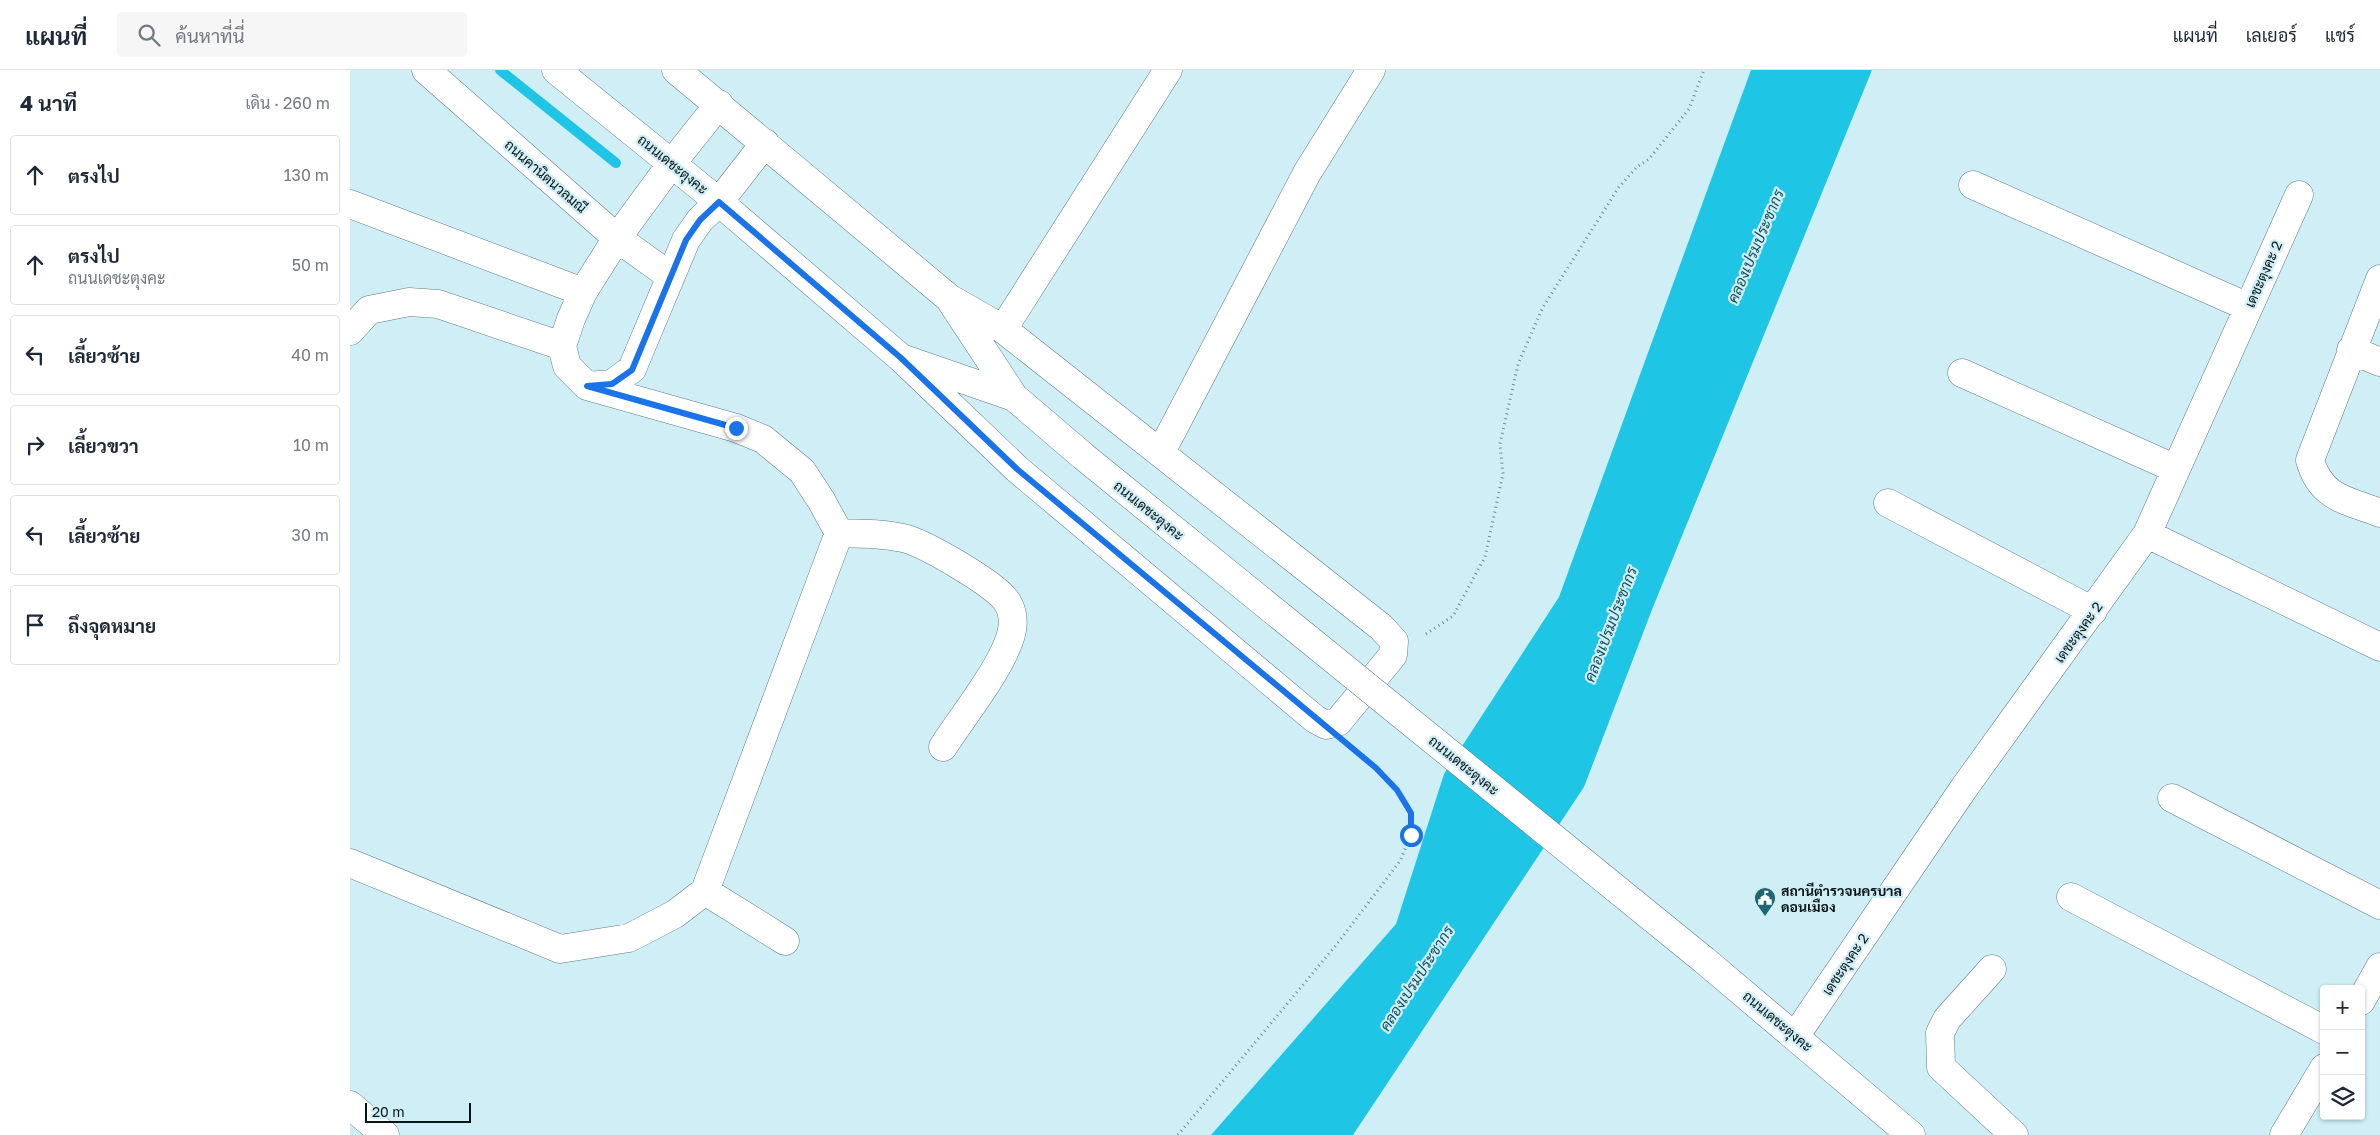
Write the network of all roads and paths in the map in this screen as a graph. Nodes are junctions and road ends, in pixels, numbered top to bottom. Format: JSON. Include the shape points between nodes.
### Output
{"nodes":[{"id":1,"x":426,"y":70,"type":"edge"},
{"id":2,"x":556,"y":70,"type":"edge"},
{"id":3,"x":676,"y":70,"type":"edge"},
{"id":4,"x":1168,"y":70,"type":"edge"},
{"id":5,"x":1372,"y":70,"type":"edge"},
{"id":6,"x":1704,"y":70,"type":"edge"},
{"id":7,"x":719,"y":104,"type":"junction"},
{"id":8,"x":766,"y":143,"type":"junction"},
{"id":9,"x":664,"y":174,"type":"junction"},
{"id":10,"x":1973,"y":185,"type":"dead end"},
{"id":11,"x":2299,"y":195,"type":"dead end"},
{"id":12,"x":350,"y":204,"type":"edge"},
{"id":13,"x":702,"y":221,"type":"junction"},
{"id":14,"x":617,"y":238,"type":"junction"},
{"id":15,"x":670,"y":276,"type":"junction"},
{"id":16,"x":2380,"y":279,"type":"edge"},
{"id":17,"x":583,"y":292,"type":"junction"},
{"id":18,"x":949,"y":298,"type":"junction"},
{"id":19,"x":360,"y":306,"type":"edge"},
{"id":20,"x":2248,"y":307,"type":"junction"},
{"id":21,"x":1003,"y":330,"type":"junction"},
{"id":22,"x":350,"y":331,"type":"edge"},
{"id":23,"x":562,"y":346,"type":"junction"},
{"id":24,"x":2351,"y":350,"type":"junction"},
{"id":25,"x":901,"y":358,"type":"junction"},
{"id":26,"x":2380,"y":362,"type":"edge"},
{"id":27,"x":1962,"y":373,"type":"dead end"},
{"id":28,"x":587,"y":386,"type":"junction"},
{"id":29,"x":1014,"y":397,"type":"junction"},
{"id":30,"x":1161,"y":452,"type":"junction"},
{"id":31,"x":2176,"y":468,"type":"junction"},
{"id":32,"x":1888,"y":503,"type":"dead end"},
{"id":33,"x":2380,"y":513,"type":"edge"},
{"id":34,"x":839,"y":533,"type":"junction"},
{"id":35,"x":2147,"y":534,"type":"junction"},
{"id":36,"x":2093,"y":612,"type":"junction"},
{"id":37,"x":1394,"y":641,"type":"junction"},
{"id":38,"x":2380,"y":647,"type":"edge"},
{"id":39,"x":1326,"y":725,"type":"junction"},
{"id":40,"x":942,"y":747,"type":"dead end"},
{"id":41,"x":2172,"y":798,"type":"dead end"},
{"id":42,"x":350,"y":863,"type":"edge"},
{"id":43,"x":705,"y":891,"type":"junction"},
{"id":44,"x":2071,"y":897,"type":"dead end"},
{"id":45,"x":2380,"y":905,"type":"edge"},
{"id":46,"x":785,"y":941,"type":"dead end"},
{"id":47,"x":2380,"y":967,"type":"edge"},
{"id":48,"x":1992,"y":969,"type":"dead end"},
{"id":49,"x":2365,"y":994,"type":"edge"},
{"id":50,"x":2320,"y":1028,"type":"edge"},
{"id":51,"x":1796,"y":1035,"type":"junction"},
{"id":52,"x":2320,"y":1075,"type":"edge"},
{"id":53,"x":350,"y":1105,"type":"edge"},
{"id":54,"x":385,"y":1135,"type":"edge"},
{"id":55,"x":1178,"y":1135,"type":"edge"},
{"id":56,"x":1911,"y":1135,"type":"edge"},
{"id":57,"x":2014,"y":1135,"type":"edge"},
{"id":58,"x":2284,"y":1135,"type":"edge"}],
"edges":[{"from":1,"to":14,"type":"street","name":"ถนนคานิตนวลมณี"},
{"from":2,"to":9,"type":"street","name":"ถนนเดชะตุงคะ"},
{"from":3,"to":7,"type":"street","name":"ถนนเดชะตุงคะ"},
{"from":4,"to":21,"type":"street"},
{"from":5,"to":30,"type":"street","via":[[1307,173]]},
{"from":6,"to":37,"type":"path","via":[[1689,109],[1649,159],[1619,187],[1543,307],[1518,364],[1500,444],[1504,474],[1485,557],[1467,591],[1453,616],[1420,638]]},
{"from":7,"to":8,"type":"street","name":"ถนนเดชะตุงคะ"},
{"from":7,"to":9,"type":"street"},
{"from":8,"to":13,"type":"street"},
{"from":8,"to":18,"type":"street","name":"ถนนเดชะตุงคะ"},
{"from":9,"to":13,"type":"street","name":"ถนนเดชะตุงคะ"},
{"from":9,"to":14,"type":"street"},
{"from":10,"to":20,"type":"street"},
{"from":11,"to":20,"type":"street","name":"เดชะตุงคะ 2"},
{"from":12,"to":17,"type":"street"},
{"from":13,"to":15,"type":"street"},
{"from":13,"to":25,"type":"street","name":"ถนนเดชะตุงคะ"},
{"from":14,"to":15,"type":"street","name":"ถนนคานิตนวลมณี"},
{"from":14,"to":17,"type":"street"},
{"from":15,"to":28,"type":"street","via":[[632,370],[612,384]]},
{"from":16,"to":24,"type":"street"},
{"from":17,"to":23,"type":"street"},
{"from":18,"to":21,"type":"street"},
{"from":18,"to":29,"type":"street","name":"ถนนเดชะตุงคะ"},
{"from":19,"to":22,"type":"street"},
{"from":19,"to":23,"type":"street","via":[[409,302],[438,304]]},
{"from":20,"to":31,"type":"street","name":"เดชะตุงคะ 2"},
{"from":21,"to":30,"type":"street"},
{"from":23,"to":28,"type":"street","via":[[567,366]]},
{"from":24,"to":26,"type":"street"},
{"from":24,"to":33,"type":"street","via":[[2310,460],[2315,478],[2329,493]]},
{"from":25,"to":29,"type":"street","name":"ถนนเดชะตุงคะ"},
{"from":25,"to":39,"type":"street","via":[[1017,469]]},
{"from":27,"to":31,"type":"street"},
{"from":28,"to":34,"type":"street","via":[[736,428],[763,439],[802,472]]},
{"from":29,"to":51,"type":"street","name":"ถนนเดชะตุงคะ","bridge":true},
{"from":30,"to":37,"type":"street","via":[[1381,627]]},
{"from":31,"to":35,"type":"street","name":"เดชะตุงคะ 2"},
{"from":32,"to":36,"type":"street"},
{"from":34,"to":40,"type":"street","via":[[888,536],[934,551],[1004,598],[1012,611],[1007,650]]},
{"from":34,"to":43,"type":"street"},
{"from":35,"to":36,"type":"street","name":"เดชะตุงคะ 2"},
{"from":35,"to":38,"type":"street"},
{"from":36,"to":51,"type":"street","name":"เดชะตุงคะ 2","via":[[1964,788]]},
{"from":37,"to":39,"type":"street","via":[[1394,655],[1338,722]]},
{"from":39,"to":55,"type":"path","via":[[1397,790],[1411,813],[1411,835],[1400,861],[1337,944]]},
{"from":41,"to":45,"type":"street"},
{"from":42,"to":43,"type":"street","via":[[560,949],[629,938],[675,914]]},
{"from":43,"to":46,"type":"street"},
{"from":44,"to":50,"type":"street"},
{"from":47,"to":49,"type":"street"},
{"from":48,"to":57,"type":"street","via":[[1947,1019],[1940,1033],[1941,1067]]},
{"from":51,"to":56,"type":"street","name":"ถนนเดชะตุงคะ"},
{"from":52,"to":58,"type":"street"},
{"from":53,"to":54,"type":"street"}]}
